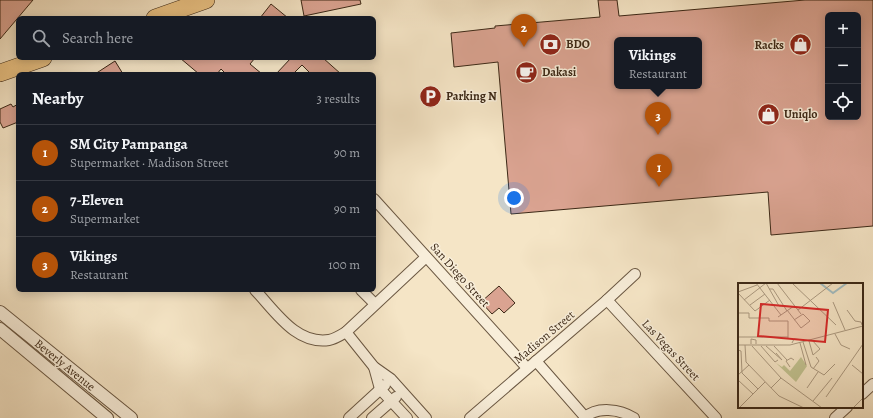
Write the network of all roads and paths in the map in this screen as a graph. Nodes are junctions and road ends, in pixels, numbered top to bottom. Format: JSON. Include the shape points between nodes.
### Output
{"nodes":[{"id":1,"x":206,"y":0,"type":"edge"},
{"id":2,"x":161,"y":16,"type":"edge"},
{"id":3,"x":37,"y":60,"type":"edge"},
{"id":4,"x":0,"y":73,"type":"edge"},
{"id":5,"x":376,"y":201,"type":"edge"},
{"id":6,"x":426,"y":257,"type":"junction"},
{"id":7,"x":634,"y":274,"type":"dead end"},
{"id":8,"x":257,"y":292,"type":"edge"},
{"id":9,"x":362,"y":292,"type":"edge"},
{"id":10,"x":607,"y":300,"type":"junction"},
{"id":11,"x":375,"y":304,"type":"junction"},
{"id":12,"x":0,"y":312,"type":"edge"},
{"id":13,"x":0,"y":329,"type":"edge"},
{"id":14,"x":346,"y":332,"type":"junction"},
{"id":15,"x":536,"y":361,"type":"junction"},
{"id":16,"x":374,"y":367,"type":"junction"},
{"id":17,"x":527,"y":368,"type":"junction"},
{"id":18,"x":391,"y":380,"type":"junction"},
{"id":19,"x":873,"y":384,"type":"edge"},
{"id":20,"x":380,"y":389,"type":"junction"},
{"id":21,"x":402,"y":392,"type":"junction"},
{"id":22,"x":863,"y":393,"type":"edge"},
{"id":23,"x":391,"y":401,"type":"junction"},
{"id":24,"x":846,"y":408,"type":"edge"},
{"id":25,"x":584,"y":417,"type":"edge"},
{"id":26,"x":108,"y":418,"type":"edge"},
{"id":27,"x":131,"y":418,"type":"edge"},
{"id":28,"x":349,"y":418,"type":"edge"},
{"id":29,"x":372,"y":418,"type":"edge"},
{"id":30,"x":407,"y":418,"type":"edge"},
{"id":31,"x":426,"y":418,"type":"edge"},
{"id":32,"x":470,"y":418,"type":"edge"},
{"id":33,"x":634,"y":418,"type":"edge"},
{"id":34,"x":716,"y":418,"type":"edge"},
{"id":35,"x":834,"y":418,"type":"edge"}],
"edges":[{"from":1,"to":2,"type":"highway"},
{"from":3,"to":4,"type":"highway"},
{"from":5,"to":6,"type":"street","name":"San Diego Street"},
{"from":6,"to":11,"type":"street"},
{"from":6,"to":17,"type":"street","name":"San Diego Street"},
{"from":7,"to":10,"type":"street","name":"Madison Street"},
{"from":8,"to":14,"type":"street","via":[[300,335],[314,341],[331,340]]},
{"from":9,"to":11,"type":"street"},
{"from":10,"to":15,"type":"street","name":"Madison Street"},
{"from":10,"to":34,"type":"street","name":"Las Vegas Street"},
{"from":11,"to":14,"type":"street"},
{"from":12,"to":27,"type":"street","name":"Beverly Avenue"},
{"from":13,"to":26,"type":"street","name":"Beverly Avenue"},
{"from":14,"to":16,"type":"street"},
{"from":15,"to":17,"type":"street","name":"Madison Street"},
{"from":15,"to":25,"type":"street"},
{"from":16,"to":18,"type":"street"},
{"from":16,"to":20,"type":"street"},
{"from":17,"to":32,"type":"street","name":"Madison Street"},
{"from":18,"to":20,"type":"street"},
{"from":18,"to":21,"type":"street"},
{"from":19,"to":22,"type":"street"},
{"from":20,"to":23,"type":"street"},
{"from":20,"to":28,"type":"street"},
{"from":21,"to":23,"type":"street"},
{"from":21,"to":31,"type":"street"},
{"from":23,"to":29,"type":"street"},
{"from":23,"to":30,"type":"street"},
{"from":24,"to":35,"type":"street"},
{"from":25,"to":33,"type":"street","via":[[597,411],[612,410],[622,411]]}]}
